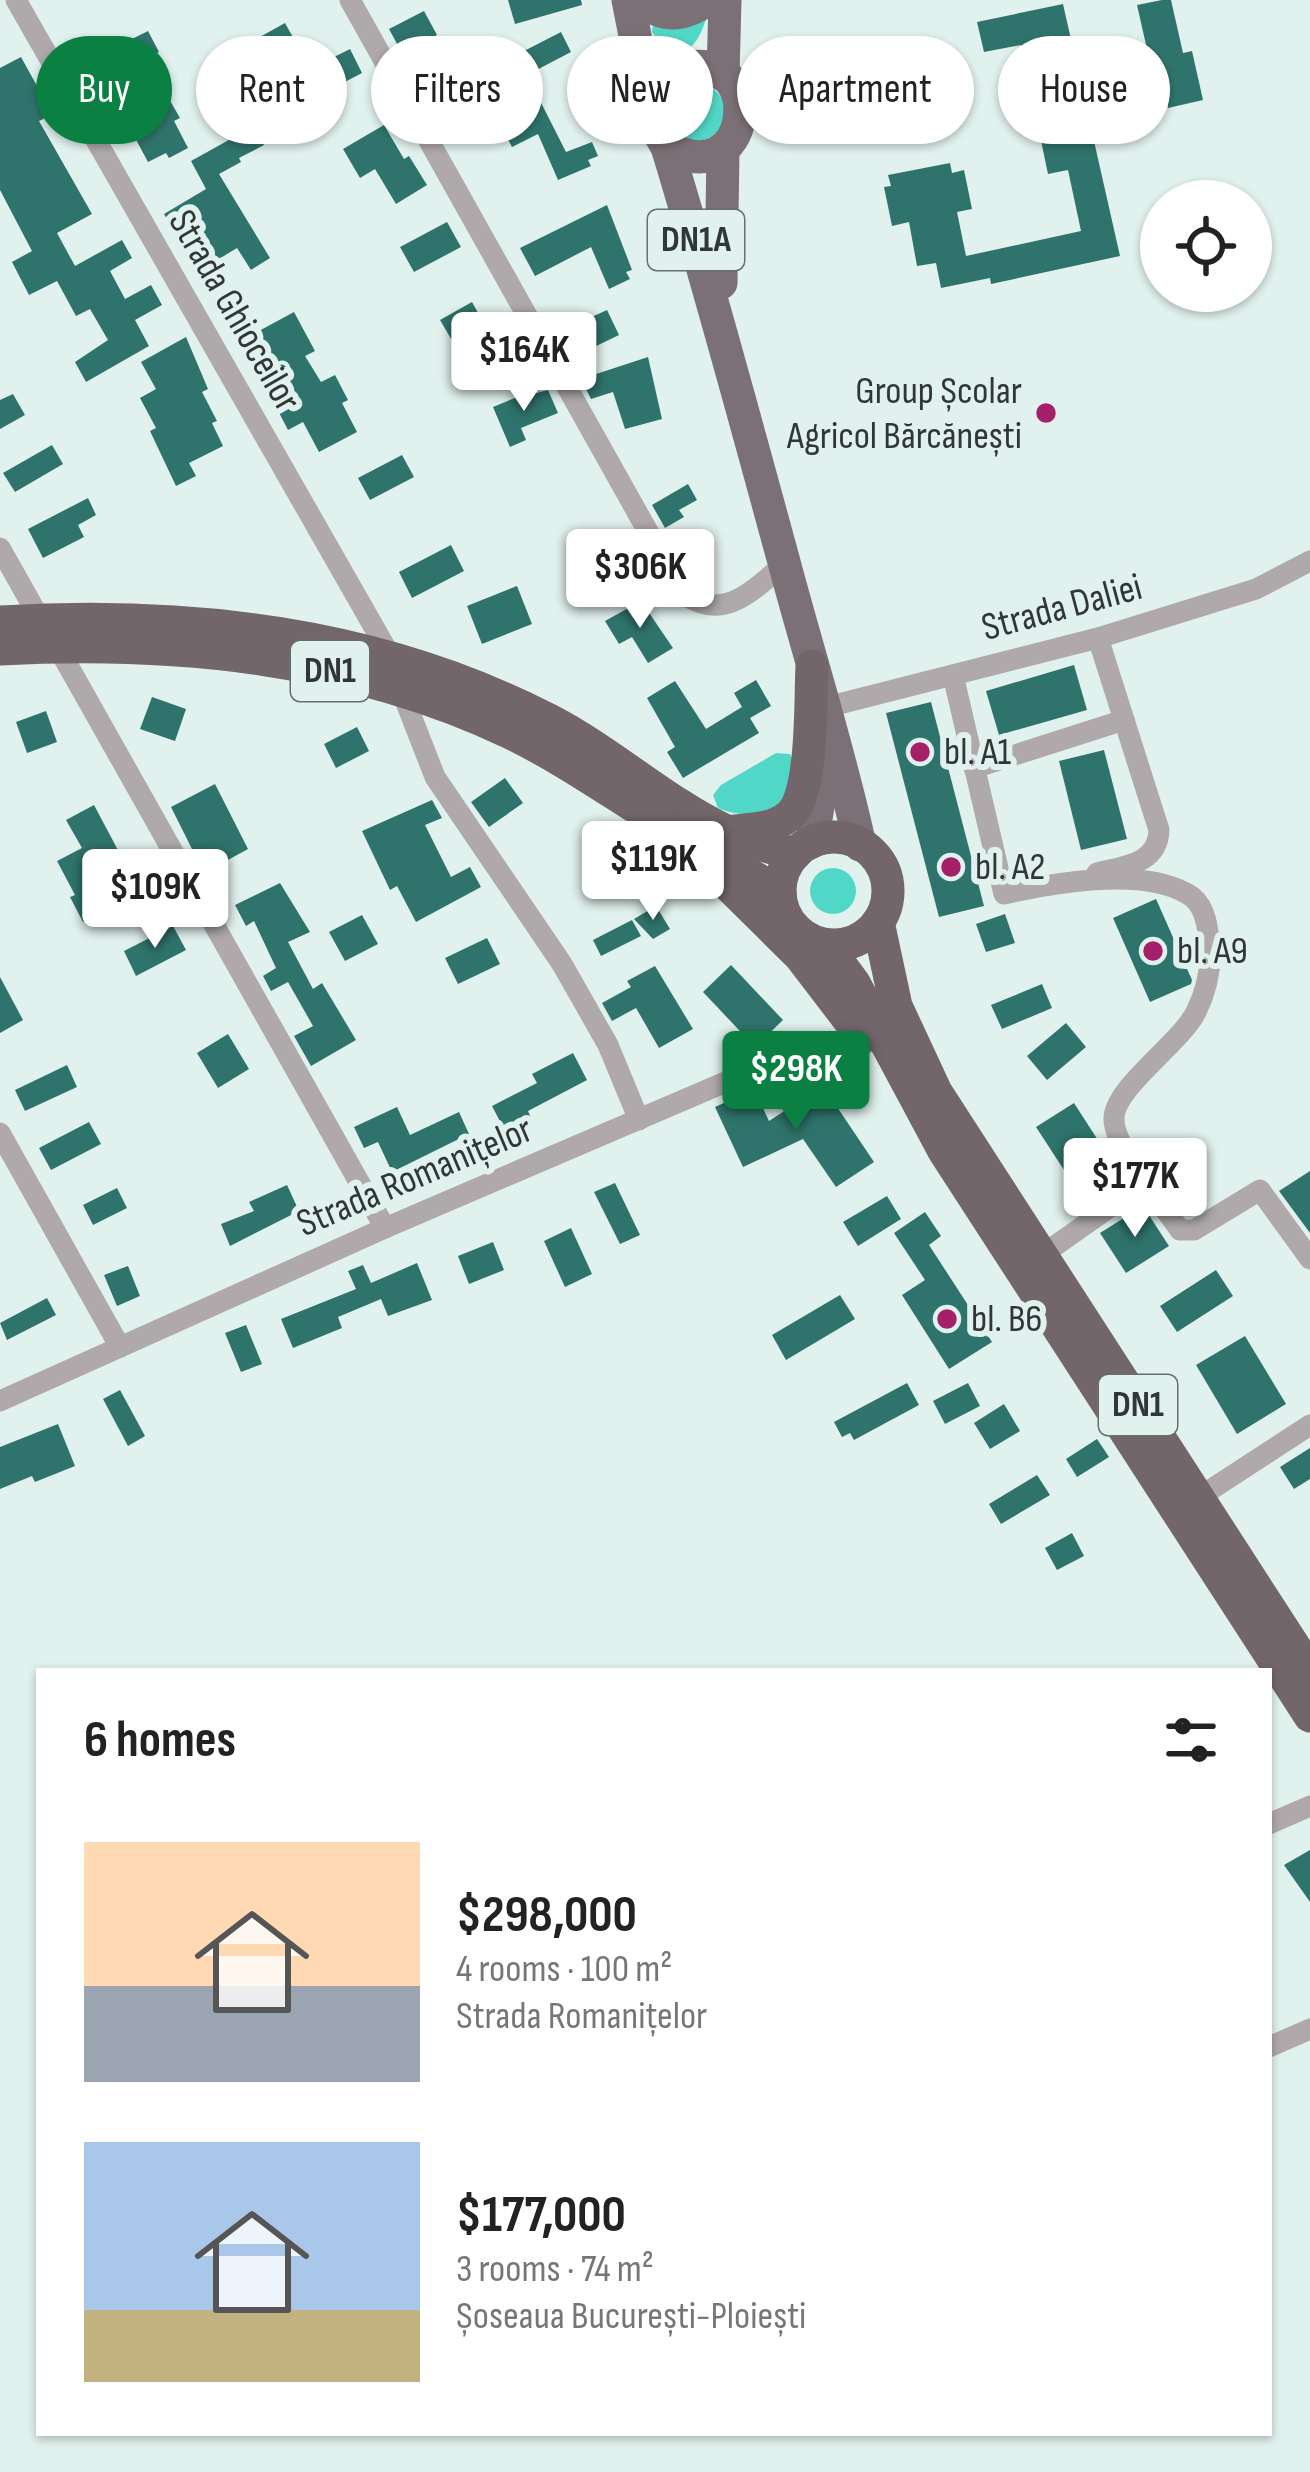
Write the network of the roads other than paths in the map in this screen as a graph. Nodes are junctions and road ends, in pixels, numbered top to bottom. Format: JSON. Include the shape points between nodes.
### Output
{"nodes":[{"id":1,"x":16,"y":0,"type":"edge"},
{"id":2,"x":350,"y":0,"type":"edge"},
{"id":3,"x":707,"y":0,"type":"edge"},
{"id":4,"x":721,"y":0,"type":"edge"},
{"id":5,"x":634,"y":5,"type":"edge"},
{"id":6,"x":639,"y":36,"type":"edge"},
{"id":7,"x":645,"y":36,"type":"edge"},
{"id":8,"x":709,"y":36,"type":"edge"},
{"id":9,"x":713,"y":77,"type":"edge"},
{"id":10,"x":665,"y":144,"type":"edge"},
{"id":11,"x":667,"y":147,"type":"junction"},
{"id":12,"x":723,"y":149,"type":"junction"},
{"id":13,"x":724,"y":333,"type":"junction"},
{"id":14,"x":0,"y":548,"type":"edge"},
{"id":15,"x":1310,"y":561,"type":"edge"},
{"id":16,"x":784,"y":563,"type":"junction"},
{"id":17,"x":0,"y":622,"type":"edge"},
{"id":18,"x":49,"y":633,"type":"junction"},
{"id":19,"x":1098,"y":638,"type":"junction"},
{"id":20,"x":0,"y":649,"type":"edge"},
{"id":21,"x":391,"y":657,"type":"junction"},
{"id":22,"x":812,"y":666,"type":"junction"},
{"id":23,"x":952,"y":675,"type":"junction"},
{"id":24,"x":401,"y":690,"type":"junction"},
{"id":25,"x":827,"y":707,"type":"junction"},
{"id":26,"x":1124,"y":720,"type":"junction"},
{"id":27,"x":974,"y":768,"type":"junction"},
{"id":28,"x":632,"y":804,"type":"junction"},
{"id":29,"x":727,"y":832,"type":"junction"},
{"id":30,"x":860,"y":844,"type":"junction"},
{"id":31,"x":803,"y":848,"type":"junction"},
{"id":32,"x":1073,"y":878,"type":"junction"},
{"id":33,"x":780,"y":894,"type":"junction"},
{"id":34,"x":878,"y":922,"type":"junction"},
{"id":35,"x":826,"y":945,"type":"junction"},
{"id":36,"x":867,"y":1043,"type":"junction"},
{"id":37,"x":639,"y":1120,"type":"junction"},
{"id":38,"x":0,"y":1133,"type":"edge"},
{"id":39,"x":944,"y":1151,"type":"junction"},
{"id":40,"x":1147,"y":1181,"type":"junction"},
{"id":41,"x":385,"y":1228,"type":"junction"},
{"id":42,"x":1042,"y":1255,"type":"junction"},
{"id":43,"x":1310,"y":1259,"type":"edge"},
{"id":44,"x":120,"y":1347,"type":"junction"},
{"id":45,"x":0,"y":1400,"type":"edge"},
{"id":46,"x":1310,"y":1425,"type":"edge"},
{"id":47,"x":1198,"y":1498,"type":"junction"},
{"id":48,"x":1310,"y":1671,"type":"edge"},
{"id":49,"x":1310,"y":1716,"type":"edge"},
{"id":50,"x":1310,"y":1806,"type":"edge"},
{"id":51,"x":1272,"y":1823,"type":"edge"},
{"id":52,"x":1310,"y":2029,"type":"edge"},
{"id":53,"x":1272,"y":2046,"type":"edge"}],
"edges":[{"from":1,"to":21,"type":"street","name":"Strada Ghioceilor"},
{"from":2,"to":16,"type":"street","via":[[682,594],[703,608],[728,605]]},
{"from":3,"to":5,"type":"main road","via":[[673,14]]},
{"from":4,"to":8,"type":"main road"},
{"from":5,"to":6,"type":"main road"},
{"from":5,"to":7,"type":"main road"},
{"from":9,"to":12,"type":"main road","number":"DN1A","via":[[734,85],[742,112]]},
{"from":10,"to":11,"type":"main road","number":"DN1A"},
{"from":11,"to":12,"type":"main road","number":"DN1A","via":[[695,157]]},
{"from":11,"to":13,"type":"main road","number":"DN1A"},
{"from":12,"to":13,"type":"main road","number":"DN1A"},
{"from":13,"to":16,"type":"main road","number":"DN1A"},
{"from":14,"to":18,"type":"street"},
{"from":15,"to":19,"type":"street","name":"Strada Daliei","via":[[1256,589]]},
{"from":16,"to":22,"type":"main road","number":"DN1A"},
{"from":17,"to":18,"type":"highway","number":"DN1"},
{"from":18,"to":20,"type":"highway","number":"DN1"},
{"from":18,"to":21,"type":"highway","number":"DN1","via":[[115,617],[187,621]]},
{"from":18,"to":24,"type":"highway","number":"DN1","via":[[229,653]]},
{"from":18,"to":41,"type":"street"},
{"from":19,"to":23,"type":"street","name":"Strada Daliei"},
{"from":19,"to":26,"type":"street"},
{"from":21,"to":29,"type":"highway","number":"DN1","via":[[544,718]]},
{"from":22,"to":25,"type":"main road","number":"DN1A"},
{"from":22,"to":29,"type":"highway","number":"DN1A","via":[[799,806],[776,825]]},
{"from":22,"to":31,"type":"main road","number":"DN1A","via":[[820,774]]},
{"from":23,"to":25,"type":"street","name":"Strada Daliei"},
{"from":23,"to":27,"type":"street"},
{"from":24,"to":28,"type":"highway","number":"DN1","via":[[510,733]]},
{"from":24,"to":37,"type":"street","via":[[435,777],[562,964]]},
{"from":25,"to":30,"type":"main road","number":"DN1A"},
{"from":26,"to":27,"type":"street"},
{"from":26,"to":32,"type":"street","via":[[1159,842],[1143,860]]},
{"from":27,"to":32,"type":"street","via":[[1004,894]]},
{"from":28,"to":33,"type":"highway","number":"DN1"},
{"from":28,"to":36,"type":"highway","number":"DN1","via":[[749,902]]},
{"from":29,"to":31,"type":"highway","number":"DN1"},
{"from":30,"to":31,"type":"highway","number":"DN1","via":[[845,838]]},
{"from":30,"to":34,"type":"highway","number":"DN1","via":[[884,871],[886,906]]},
{"from":31,"to":33,"type":"highway","via":[[786,866]]},
{"from":32,"to":40,"type":"street","via":[[1189,893],[1207,916],[1208,982],[1195,1015],[1120,1095],[1113,1118]]},
{"from":33,"to":35,"type":"highway","number":"DN1","via":[[794,928]]},
{"from":34,"to":35,"type":"highway","via":[[855,941]]},
{"from":34,"to":42,"type":"highway","number":"DN1","via":[[909,1042]]},
{"from":35,"to":39,"type":"highway","number":"DN1"},
{"from":36,"to":37,"type":"street","name":"Strada Romanițelor","via":[[742,1075]]},
{"from":36,"to":39,"type":"highway","number":"DN1"},
{"from":37,"to":41,"type":"street","name":"Strada Romanițelor"},
{"from":38,"to":44,"type":"street"},
{"from":39,"to":49,"type":"highway","number":"DN1"},
{"from":40,"to":42,"type":"street"},
{"from":40,"to":43,"type":"street","via":[[1188,1233],[1260,1190]]},
{"from":41,"to":44,"type":"street","name":"Strada Romanițelor"},
{"from":42,"to":47,"type":"highway","number":"DN1"},
{"from":44,"to":45,"type":"street","name":"Strada Romanițelor"},
{"from":46,"to":47,"type":"street"},
{"from":47,"to":48,"type":"highway","number":"DN1"},
{"from":50,"to":51,"type":"street"},
{"from":52,"to":53,"type":"street"}]}
